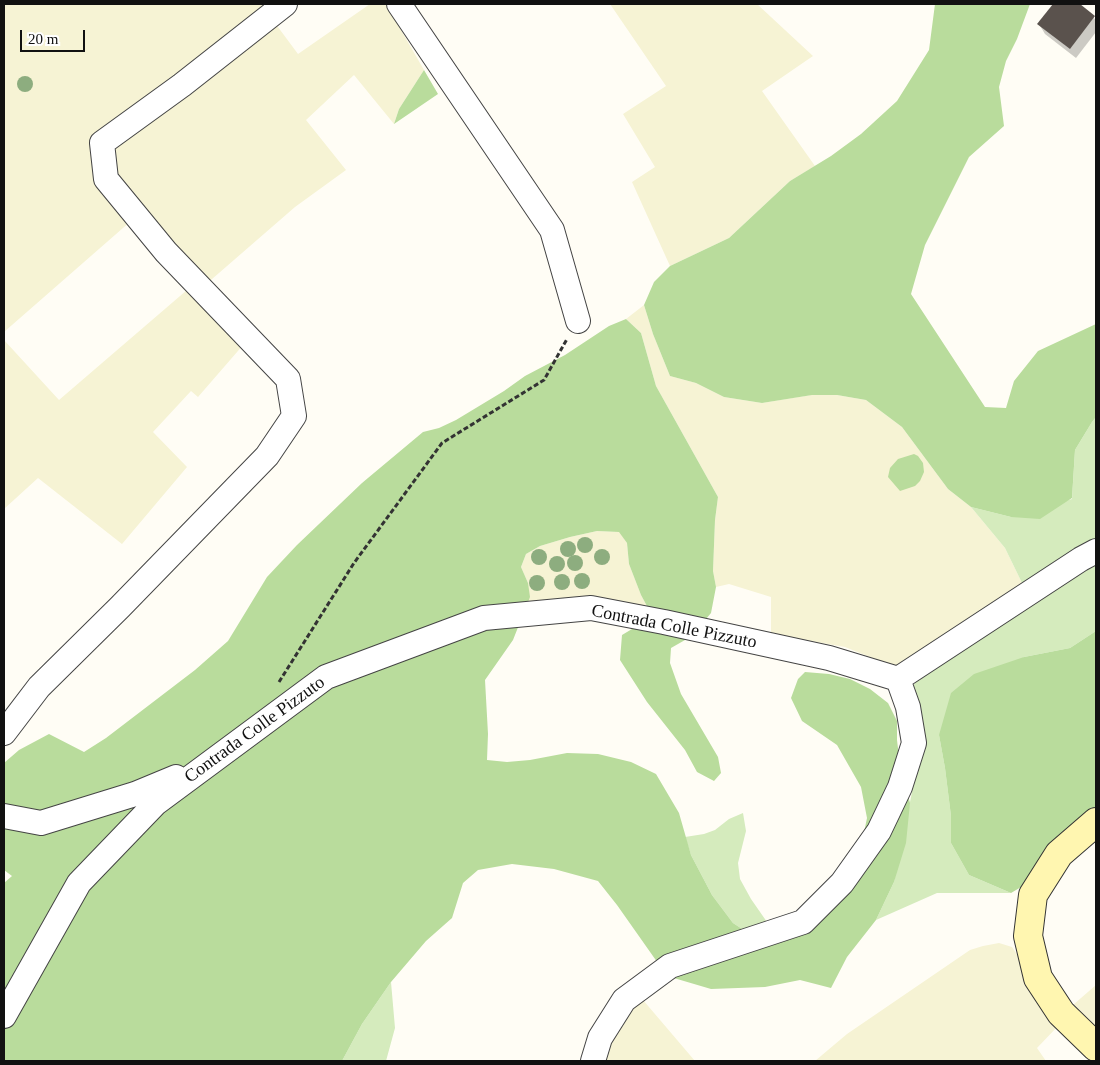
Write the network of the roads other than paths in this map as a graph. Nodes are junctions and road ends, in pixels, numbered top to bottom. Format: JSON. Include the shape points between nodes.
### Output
{"nodes":[{"id":1,"x":285,"y":4,"type":"edge"},
{"id":2,"x":399,"y":4,"type":"edge"},
{"id":3,"x":578,"y":322,"type":"road end"},
{"id":4,"x":1096,"y":551,"type":"edge"},
{"id":5,"x":898,"y":679,"type":"junction"},
{"id":6,"x":4,"y":733,"type":"edge"},
{"id":7,"x":212,"y":762,"type":"junction"},
{"id":8,"x":4,"y":816,"type":"edge"},
{"id":9,"x":1096,"y":822,"type":"edge"},
{"id":10,"x":4,"y":1016,"type":"edge"},
{"id":11,"x":1096,"y":1046,"type":"edge"},
{"id":12,"x":593,"y":1061,"type":"edge"}],
"edges":[{"from":1,"to":6,"type":"street","via":[[102,143],[106,179],[166,252],[288,379],[294,416],[266,456],[39,687]]},
{"from":2,"to":3,"type":"street","via":[[552,230]]},
{"from":4,"to":5,"type":"street"},
{"from":5,"to":7,"type":"street","name":"Contrada Colle Pizzuto","via":[[829,658],[591,608],[484,618],[326,677]]},
{"from":5,"to":12,"type":"street","via":[[908,708],[914,743],[900,787],[879,831],[842,883],[803,922],[670,966],[624,1000],[600,1038]]},
{"from":7,"to":8,"type":"street","via":[[135,794],[41,823]]},
{"from":7,"to":10,"type":"street","name":"Contrada Colle Pizzuto","via":[[156,803],[79,883]]},
{"from":9,"to":11,"type":"street","via":[[1059,854],[1033,895],[1028,936],[1038,978],[1061,1013]]}]}
